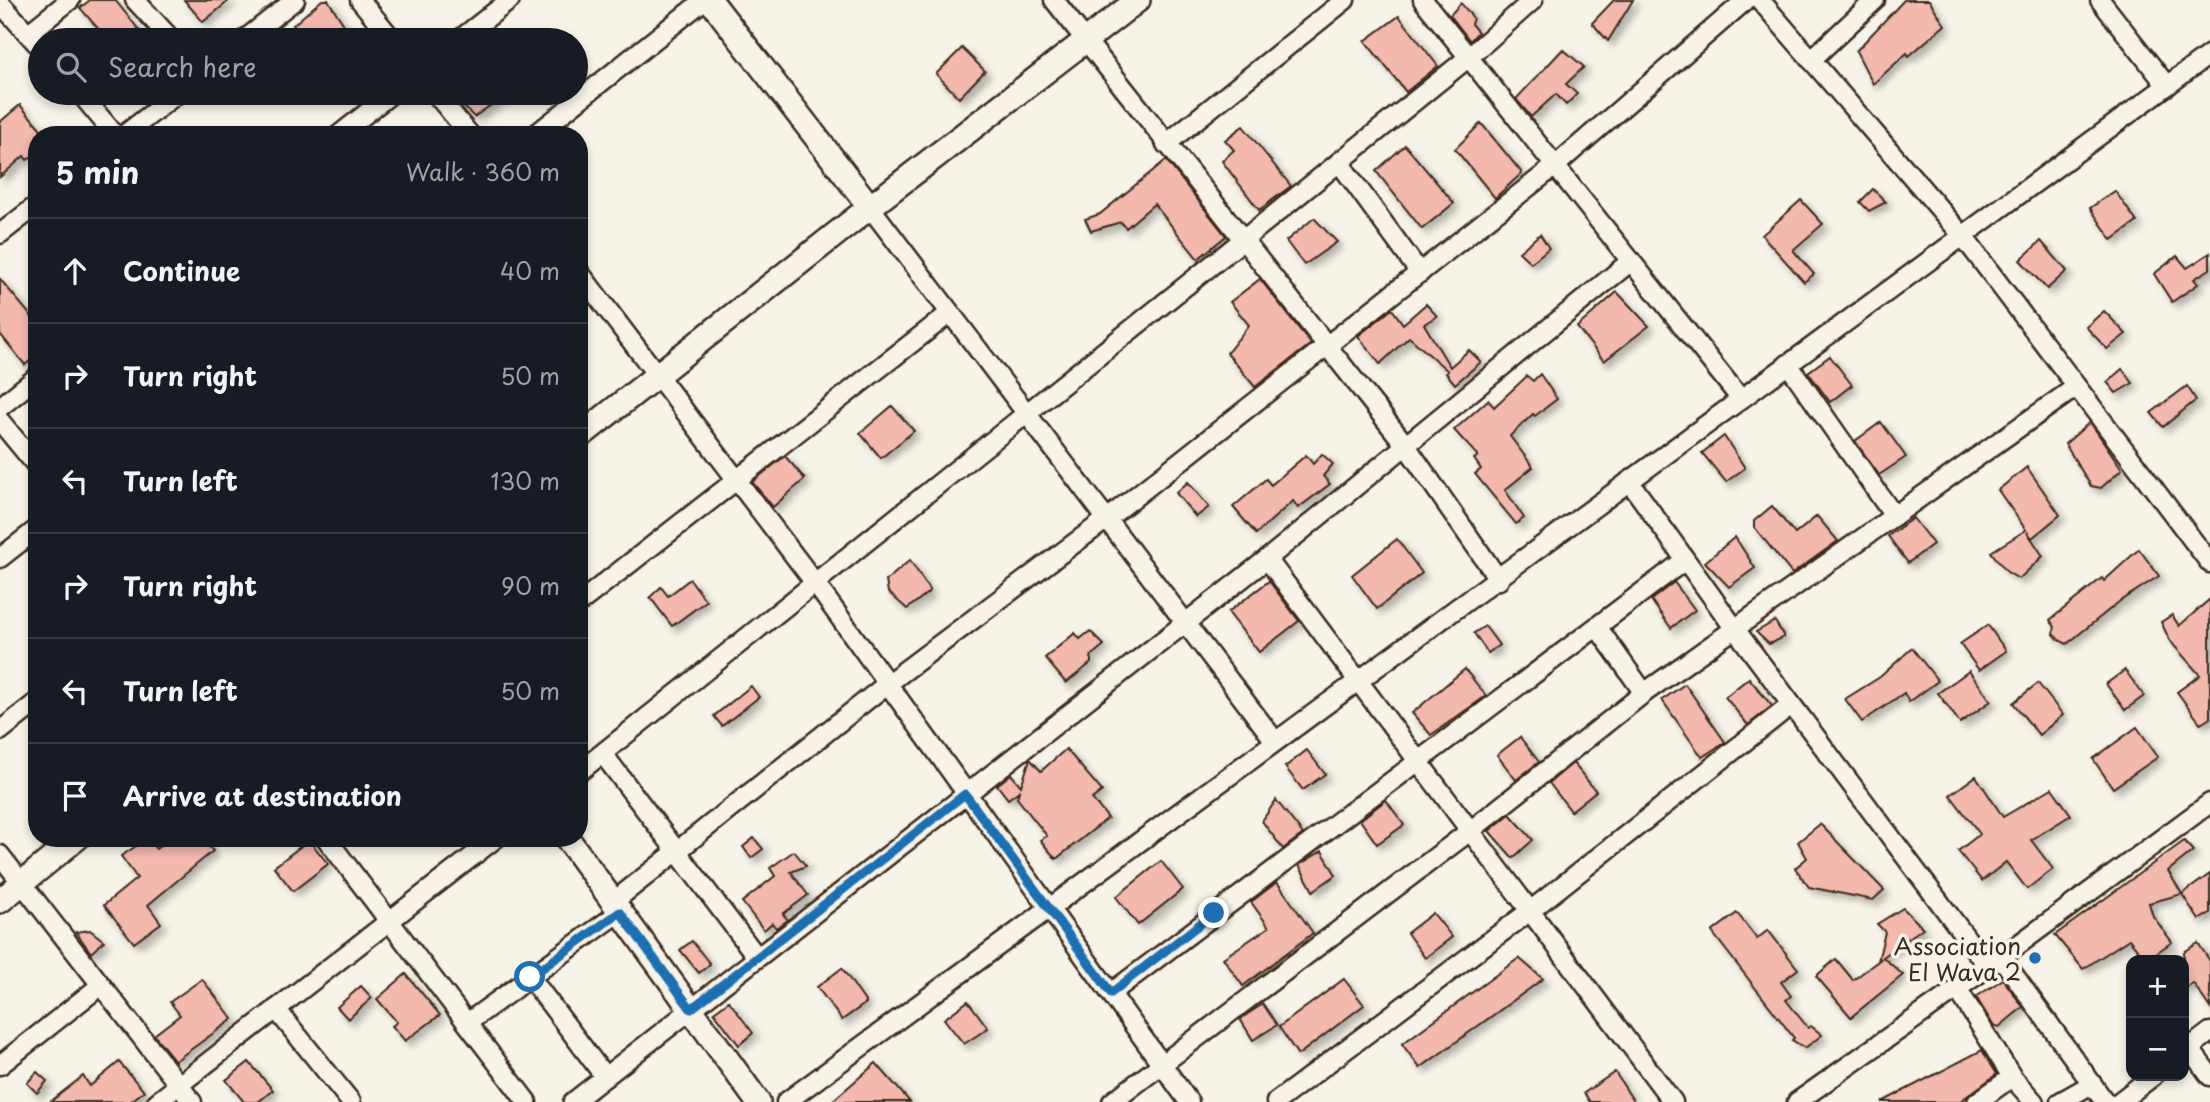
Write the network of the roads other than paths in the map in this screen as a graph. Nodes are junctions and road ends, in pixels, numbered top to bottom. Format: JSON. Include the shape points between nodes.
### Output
{"nodes":[{"id":1,"x":70,"y":0,"type":"edge"},
{"id":2,"x":135,"y":0,"type":"edge"},
{"id":3,"x":295,"y":0,"type":"edge"},
{"id":4,"x":360,"y":0,"type":"edge"},
{"id":5,"x":510,"y":0,"type":"edge"},
{"id":6,"x":704,"y":0,"type":"edge"},
{"id":7,"x":710,"y":0,"type":"edge"},
{"id":8,"x":1054,"y":0,"type":"edge"},
{"id":9,"x":1138,"y":0,"type":"edge"},
{"id":10,"x":1345,"y":0,"type":"edge"},
{"id":11,"x":1423,"y":0,"type":"edge"},
{"id":12,"x":1533,"y":0,"type":"edge"},
{"id":13,"x":1746,"y":0,"type":"edge"},
{"id":14,"x":1760,"y":0,"type":"edge"},
{"id":15,"x":1875,"y":0,"type":"edge"},
{"id":16,"x":2099,"y":0,"type":"edge"},
{"id":17,"x":1,"y":5,"type":"edge"},
{"id":18,"x":46,"y":28,"type":"edge"},
{"id":19,"x":162,"y":28,"type":"edge"},
{"id":20,"x":259,"y":28,"type":"edge"},
{"id":21,"x":383,"y":28,"type":"edge"},
{"id":22,"x":474,"y":28,"type":"edge"},
{"id":23,"x":28,"y":33,"type":"edge"},
{"id":24,"x":1085,"y":41,"type":"junction"},
{"id":25,"x":1469,"y":57,"type":"junction"},
{"id":26,"x":1811,"y":60,"type":"junction"},
{"id":27,"x":2208,"y":60,"type":"edge"},
{"id":28,"x":2167,"y":86,"type":"junction"},
{"id":29,"x":588,"y":93,"type":"edge"},
{"id":30,"x":90,"y":105,"type":"edge"},
{"id":31,"x":162,"y":105,"type":"edge"},
{"id":32,"x":377,"y":105,"type":"edge"},
{"id":33,"x":445,"y":105,"type":"edge"},
{"id":34,"x":573,"y":105,"type":"edge"},
{"id":35,"x":108,"y":126,"type":"edge"},
{"id":36,"x":135,"y":126,"type":"edge"},
{"id":37,"x":350,"y":126,"type":"edge"},
{"id":38,"x":462,"y":126,"type":"edge"},
{"id":39,"x":546,"y":126,"type":"edge"},
{"id":40,"x":1166,"y":144,"type":"junction"},
{"id":41,"x":1339,"y":162,"type":"junction"},
{"id":42,"x":1555,"y":166,"type":"junction"},
{"id":43,"x":870,"y":207,"type":"junction"},
{"id":44,"x":28,"y":212,"type":"edge"},
{"id":45,"x":1,"y":231,"type":"edge"},
{"id":46,"x":1962,"y":235,"type":"junction"},
{"id":47,"x":1243,"y":240,"type":"junction"},
{"id":48,"x":1631,"y":261,"type":"junction"},
{"id":49,"x":1420,"y":273,"type":"junction"},
{"id":50,"x":588,"y":283,"type":"edge"},
{"id":51,"x":950,"y":313,"type":"junction"},
{"id":52,"x":1327,"y":347,"type":"junction"},
{"id":53,"x":1787,"y":364,"type":"junction"},
{"id":54,"x":659,"y":374,"type":"junction"},
{"id":55,"x":28,"y":384,"type":"edge"},
{"id":56,"x":2076,"y":387,"type":"junction"},
{"id":57,"x":1740,"y":398,"type":"junction"},
{"id":58,"x":0,"y":407,"type":"edge"},
{"id":59,"x":1027,"y":413,"type":"junction"},
{"id":60,"x":0,"y":421,"type":"edge"},
{"id":61,"x":588,"y":430,"type":"edge"},
{"id":62,"x":1407,"y":447,"type":"junction"},
{"id":63,"x":28,"y":455,"type":"edge"},
{"id":64,"x":737,"y":479,"type":"junction"},
{"id":65,"x":1629,"y":481,"type":"junction"},
{"id":66,"x":1894,"y":516,"type":"junction"},
{"id":67,"x":1108,"y":519,"type":"junction"},
{"id":68,"x":28,"y":536,"type":"edge"},
{"id":69,"x":0,"y":558,"type":"edge"},
{"id":70,"x":1267,"y":559,"type":"junction"},
{"id":71,"x":1685,"y":560,"type":"junction"},
{"id":72,"x":2210,"y":563,"type":"edge"},
{"id":73,"x":1499,"y":580,"type":"junction"},
{"id":74,"x":815,"y":583,"type":"junction"},
{"id":75,"x":588,"y":596,"type":"edge"},
{"id":76,"x":1187,"y":622,"type":"junction"},
{"id":77,"x":1598,"y":628,"type":"junction"},
{"id":78,"x":1735,"y":629,"type":"junction"},
{"id":79,"x":1358,"y":680,"type":"junction"},
{"id":80,"x":887,"y":684,"type":"junction"},
{"id":81,"x":1644,"y":693,"type":"junction"},
{"id":82,"x":1791,"y":705,"type":"junction"},
{"id":83,"x":28,"y":709,"type":"edge"},
{"id":84,"x":0,"y":731,"type":"edge"},
{"id":85,"x":1275,"y":741,"type":"junction"},
{"id":86,"x":603,"y":754,"type":"junction"},
{"id":87,"x":1418,"y":764,"type":"junction"},
{"id":88,"x":588,"y":765,"type":"edge"},
{"id":89,"x":965,"y":794,"type":"junction"},
{"id":90,"x":2210,"y":803,"type":"edge"},
{"id":91,"x":1470,"y":831,"type":"junction"},
{"id":92,"x":66,"y":847,"type":"edge"},
{"id":93,"x":333,"y":847,"type":"edge"},
{"id":94,"x":484,"y":847,"type":"edge"},
{"id":95,"x":574,"y":847,"type":"edge"},
{"id":96,"x":677,"y":852,"type":"junction"},
{"id":97,"x":0,"y":855,"type":"edge"},
{"id":98,"x":23,"y":883,"type":"junction"},
{"id":99,"x":0,"y":901,"type":"edge"},
{"id":100,"x":617,"y":907,"type":"junction"},
{"id":101,"x":1049,"y":908,"type":"junction"},
{"id":102,"x":1530,"y":911,"type":"junction"},
{"id":103,"x":390,"y":920,"type":"junction"},
{"id":104,"x":757,"y":957,"type":"junction"},
{"id":105,"x":1994,"y":962,"type":"junction"},
{"id":106,"x":530,"y":977,"type":"junction"},
{"id":107,"x":100,"y":986,"type":"junction"},
{"id":108,"x":1957,"y":988,"type":"junction"},
{"id":109,"x":1111,"y":993,"type":"junction"},
{"id":110,"x":276,"y":1009,"type":"junction"},
{"id":111,"x":691,"y":1009,"type":"junction"},
{"id":112,"x":467,"y":1023,"type":"junction"},
{"id":113,"x":2210,"y":1032,"type":"edge"},
{"id":114,"x":2189,"y":1048,"type":"edge"},
{"id":115,"x":2189,"y":1053,"type":"edge"},
{"id":116,"x":1162,"y":1063,"type":"junction"},
{"id":117,"x":0,"y":1065,"type":"edge"},
{"id":118,"x":2210,"y":1076,"type":"edge"},
{"id":119,"x":605,"y":1077,"type":"junction"},
{"id":120,"x":2012,"y":1077,"type":"junction"},
{"id":121,"x":2146,"y":1081,"type":"edge"},
{"id":122,"x":2092,"y":1084,"type":"junction"},
{"id":123,"x":179,"y":1085,"type":"junction"},
{"id":124,"x":1805,"y":1100,"type":"edge"},
{"id":125,"x":158,"y":1102,"type":"edge"},
{"id":126,"x":192,"y":1102,"type":"edge"},
{"id":127,"x":351,"y":1102,"type":"edge"},
{"id":128,"x":527,"y":1102,"type":"edge"},
{"id":129,"x":573,"y":1102,"type":"edge"},
{"id":130,"x":758,"y":1102,"type":"edge"},
{"id":131,"x":786,"y":1102,"type":"edge"},
{"id":132,"x":1112,"y":1102,"type":"edge"},
{"id":133,"x":1189,"y":1102,"type":"edge"},
{"id":134,"x":1276,"y":1102,"type":"edge"},
{"id":135,"x":1673,"y":1102,"type":"edge"},
{"id":136,"x":1977,"y":1102,"type":"edge"},
{"id":137,"x":2034,"y":1102,"type":"edge"},
{"id":138,"x":2060,"y":1102,"type":"edge"},
{"id":139,"x":2105,"y":1102,"type":"edge"},
{"id":140,"x":2119,"y":1102,"type":"edge"}],
"edges":[{"from":1,"to":18,"type":"street"},
{"from":2,"to":19,"type":"street"},
{"from":3,"to":20,"type":"street"},
{"from":4,"to":21,"type":"street"},
{"from":5,"to":22,"type":"street"},
{"from":6,"to":29,"type":"street"},
{"from":7,"to":43,"type":"street"},
{"from":8,"to":24,"type":"street"},
{"from":9,"to":24,"type":"street"},
{"from":10,"to":40,"type":"street"},
{"from":11,"to":25,"type":"street"},
{"from":12,"to":25,"type":"street"},
{"from":13,"to":42,"type":"street"},
{"from":14,"to":26,"type":"street"},
{"from":15,"to":26,"type":"street"},
{"from":16,"to":28,"type":"street"},
{"from":17,"to":23,"type":"street"},
{"from":24,"to":40,"type":"street"},
{"from":24,"to":43,"type":"street"},
{"from":25,"to":41,"type":"street"},
{"from":25,"to":42,"type":"street"},
{"from":26,"to":46,"type":"street"},
{"from":27,"to":28,"type":"street"},
{"from":28,"to":46,"type":"street"},
{"from":30,"to":35,"type":"street"},
{"from":31,"to":36,"type":"street"},
{"from":32,"to":37,"type":"street"},
{"from":33,"to":38,"type":"street"},
{"from":34,"to":39,"type":"street"},
{"from":40,"to":47,"type":"street"},
{"from":41,"to":47,"type":"street"},
{"from":41,"to":49,"type":"street"},
{"from":42,"to":48,"type":"street"},
{"from":42,"to":49,"type":"street"},
{"from":43,"to":51,"type":"street"},
{"from":43,"to":54,"type":"street"},
{"from":44,"to":45,"type":"street"},
{"from":46,"to":53,"type":"street"},
{"from":46,"to":56,"type":"street"},
{"from":47,"to":52,"type":"street"},
{"from":47,"to":59,"type":"street"},
{"from":48,"to":57,"type":"street"},
{"from":48,"to":62,"type":"street"},
{"from":49,"to":52,"type":"street"},
{"from":50,"to":54,"type":"street"},
{"from":51,"to":59,"type":"street"},
{"from":51,"to":64,"type":"street"},
{"from":52,"to":62,"type":"street"},
{"from":52,"to":67,"type":"street"},
{"from":53,"to":57,"type":"street"},
{"from":53,"to":66,"type":"street"},
{"from":54,"to":61,"type":"street"},
{"from":54,"to":64,"type":"street"},
{"from":55,"to":58,"type":"street"},
{"from":56,"to":66,"type":"street"},
{"from":56,"to":72,"type":"street"},
{"from":57,"to":65,"type":"street"},
{"from":59,"to":67,"type":"street"},
{"from":59,"to":74,"type":"street"},
{"from":60,"to":63,"type":"street"},
{"from":62,"to":70,"type":"street"},
{"from":62,"to":73,"type":"street"},
{"from":64,"to":74,"type":"street"},
{"from":64,"to":75,"type":"street"},
{"from":65,"to":71,"type":"street"},
{"from":65,"to":73,"type":"street"},
{"from":66,"to":78,"type":"street"},
{"from":67,"to":76,"type":"street"},
{"from":67,"to":80,"type":"street"},
{"from":68,"to":69,"type":"street"},
{"from":70,"to":76,"type":"street"},
{"from":70,"to":79,"type":"street"},
{"from":71,"to":77,"type":"street"},
{"from":71,"to":78,"type":"street"},
{"from":73,"to":79,"type":"street"},
{"from":74,"to":80,"type":"street"},
{"from":74,"to":86,"type":"street"},
{"from":76,"to":85,"type":"street"},
{"from":76,"to":89,"type":"street"},
{"from":77,"to":81,"type":"street"},
{"from":77,"to":87,"type":"street"},
{"from":78,"to":81,"type":"street"},
{"from":78,"to":82,"type":"street"},
{"from":79,"to":85,"type":"street"},
{"from":79,"to":87,"type":"street"},
{"from":80,"to":89,"type":"street"},
{"from":80,"to":96,"type":"street"},
{"from":81,"to":91,"type":"street"},
{"from":82,"to":102,"type":"street"},
{"from":82,"to":105,"type":"street"},
{"from":83,"to":84,"type":"street"},
{"from":85,"to":101,"type":"street"},
{"from":86,"to":88,"type":"street"},
{"from":86,"to":96,"type":"street"},
{"from":87,"to":91,"type":"street"},
{"from":87,"to":109,"type":"street"},
{"from":89,"to":101,"type":"street"},
{"from":89,"to":104,"type":"street"},
{"from":90,"to":105,"type":"street"},
{"from":91,"to":102,"type":"street"},
{"from":91,"to":116,"type":"street"},
{"from":92,"to":98,"type":"street"},
{"from":93,"to":103,"type":"street"},
{"from":94,"to":103,"type":"street"},
{"from":95,"to":100,"type":"street"},
{"from":96,"to":100,"type":"street"},
{"from":96,"to":104,"type":"street"},
{"from":97,"to":98,"type":"street"},
{"from":98,"to":99,"type":"street"},
{"from":98,"to":107,"type":"street"},
{"from":100,"to":106,"type":"street"},
{"from":100,"to":111,"type":"street"},
{"from":101,"to":109,"type":"street"},
{"from":101,"to":131,"type":"street"},
{"from":102,"to":134,"type":"street"},
{"from":102,"to":135,"type":"street"},
{"from":103,"to":110,"type":"street"},
{"from":103,"to":112,"type":"street"},
{"from":104,"to":111,"type":"street"},
{"from":105,"to":108,"type":"street"},
{"from":105,"to":122,"type":"street"},
{"from":106,"to":112,"type":"street"},
{"from":106,"to":119,"type":"street"},
{"from":107,"to":117,"type":"street"},
{"from":107,"to":123,"type":"street"},
{"from":108,"to":120,"type":"street"},
{"from":108,"to":124,"type":"street"},
{"from":109,"to":116,"type":"street"},
{"from":110,"to":123,"type":"street"},
{"from":110,"to":127,"type":"street"},
{"from":111,"to":119,"type":"street"},
{"from":111,"to":130,"type":"street"},
{"from":112,"to":128,"type":"street"},
{"from":113,"to":114,"type":"street"},
{"from":115,"to":118,"type":"street"},
{"from":116,"to":132,"type":"street"},
{"from":116,"to":133,"type":"street"},
{"from":119,"to":129,"type":"street"},
{"from":120,"to":136,"type":"street"},
{"from":120,"to":137,"type":"street"},
{"from":121,"to":140,"type":"street"},
{"from":122,"to":138,"type":"street"},
{"from":122,"to":139,"type":"street"},
{"from":123,"to":125,"type":"street"},
{"from":123,"to":126,"type":"street"}]}
